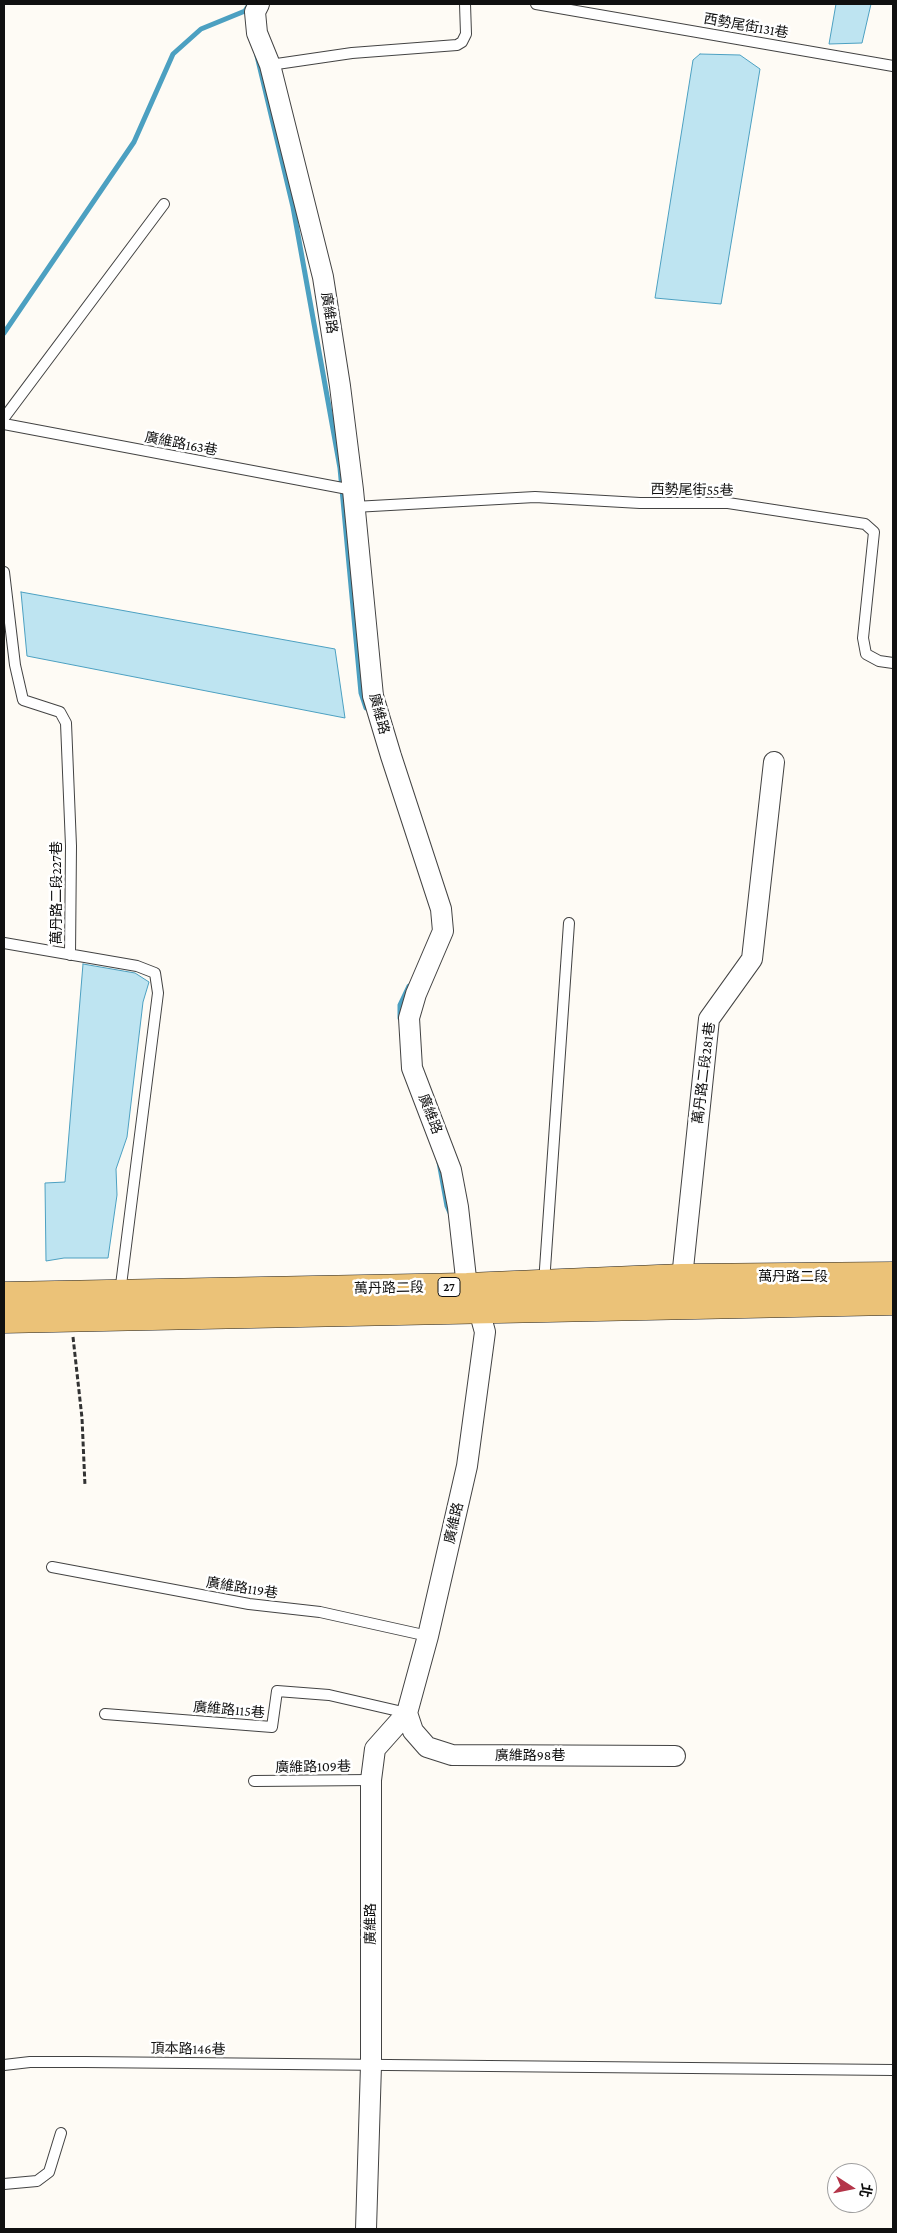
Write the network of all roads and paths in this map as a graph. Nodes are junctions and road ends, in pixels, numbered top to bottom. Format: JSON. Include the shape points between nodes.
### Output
{"nodes":[{"id":1,"x":260,"y":4,"type":"edge"},
{"id":2,"x":465,"y":4,"type":"edge"},
{"id":3,"x":536,"y":4,"type":"edge"},
{"id":4,"x":270,"y":65,"type":"junction"},
{"id":5,"x":893,"y":66,"type":"edge"},
{"id":6,"x":164,"y":204,"type":"dead end"},
{"id":7,"x":4,"y":418,"type":"edge"},
{"id":8,"x":4,"y":424,"type":"edge"},
{"id":9,"x":353,"y":499,"type":"junction"},
{"id":10,"x":4,"y":572,"type":"edge"},
{"id":11,"x":893,"y":663,"type":"edge"},
{"id":12,"x":774,"y":762,"type":"dead end"},
{"id":13,"x":568,"y":923,"type":"dead end"},
{"id":14,"x":4,"y":943,"type":"edge"},
{"id":15,"x":70,"y":955,"type":"junction"},
{"id":16,"x":893,"y":1276,"type":"edge"},
{"id":17,"x":682,"y":1278,"type":"junction"},
{"id":18,"x":120,"y":1294,"type":"junction"},
{"id":19,"x":543,"y":1295,"type":"junction"},
{"id":20,"x":4,"y":1296,"type":"edge"},
{"id":21,"x":473,"y":1298,"type":"junction"},
{"id":22,"x":893,"y":1301,"type":"edge"},
{"id":23,"x":71,"y":1318,"type":"junction"},
{"id":24,"x":4,"y":1319,"type":"edge"},
{"id":25,"x":85,"y":1486,"type":"dead end"},
{"id":26,"x":52,"y":1567,"type":"dead end"},
{"id":27,"x":428,"y":1636,"type":"junction"},
{"id":28,"x":407,"y":1713,"type":"junction"},
{"id":29,"x":105,"y":1714,"type":"dead end"},
{"id":30,"x":675,"y":1756,"type":"dead end"},
{"id":31,"x":371,"y":1780,"type":"junction"},
{"id":32,"x":254,"y":1781,"type":"dead end"},
{"id":33,"x":4,"y":2065,"type":"edge"},
{"id":34,"x":372,"y":2065,"type":"junction"},
{"id":35,"x":893,"y":2070,"type":"edge"},
{"id":36,"x":61,"y":2133,"type":"dead end"},
{"id":37,"x":4,"y":2184,"type":"edge"},
{"id":38,"x":366,"y":2229,"type":"edge"}],
"edges":[{"from":1,"to":4,"type":"street","name":"廣維路","via":[[255,12],[257,33]]},
{"from":2,"to":4,"type":"lane","via":[[466,34],[457,45],[352,52]]},
{"from":3,"to":5,"type":"lane","name":"西勢尾街131巷"},
{"from":4,"to":9,"type":"street","name":"廣維路","via":[[324,277]]},
{"from":6,"to":7,"type":"lane"},
{"from":8,"to":9,"type":"lane","name":"廣維路163巷"},
{"from":9,"to":11,"type":"lane","name":"西勢尾街55巷","via":[[535,497],[640,503],[728,503],[865,524],[874,532],[863,638],[866,654]]},
{"from":9,"to":21,"type":"street","name":"廣維路","via":[[373,696],[442,909],[443,931],[409,1018],[410,1044],[412,1068],[451,1170]]},
{"from":10,"to":15,"type":"lane","name":"萬丹路二段227巷","via":[[15,665],[23,700],[60,712],[66,723],[71,846]]},
{"from":12,"to":17,"type":"street","name":"萬丹路二段281巷","via":[[752,959],[709,1019]]},
{"from":13,"to":19,"type":"lane"},
{"from":14,"to":15,"type":"lane"},
{"from":15,"to":18,"type":"lane","name":"萬丹路二段227巷","via":[[137,966],[155,973],[158,993]]},
{"from":16,"to":17,"type":"main road","name":"萬丹路二段","number":"27"},
{"from":17,"to":19,"type":"main road","name":"萬丹路二段","number":"27"},
{"from":18,"to":20,"type":"main road","name":"萬丹路二段","number":"27"},
{"from":18,"to":21,"type":"main road","name":"萬丹路二段","number":"27"},
{"from":19,"to":21,"type":"main road","name":"萬丹路二段","number":"27"},
{"from":19,"to":22,"type":"main road","name":"萬丹路二段","number":"27"},
{"from":21,"to":23,"type":"main road","name":"萬丹路二段","number":"27"},
{"from":21,"to":27,"type":"street","name":"廣維路","via":[[485,1332],[467,1466]]},
{"from":23,"to":24,"type":"main road","name":"萬丹路二段","number":"27"},
{"from":23,"to":25,"type":"path","via":[[82,1418]]},
{"from":26,"to":27,"type":"lane","name":"廣維路119巷","via":[[249,1604],[320,1612]]},
{"from":27,"to":28,"type":"street","name":"廣維路"},
{"from":28,"to":29,"type":"lane","name":"廣維路115巷","via":[[329,1695],[277,1691],[272,1727]]},
{"from":28,"to":30,"type":"street","name":"廣維路98巷","via":[[413,1731],[427,1747],[452,1756]]},
{"from":28,"to":31,"type":"street","name":"廣維路","via":[[375,1749]]},
{"from":31,"to":32,"type":"lane","name":"廣維路109巷"},
{"from":31,"to":34,"type":"street","name":"廣維路"},
{"from":33,"to":34,"type":"lane","name":"頂本路146巷","via":[[30,2062]]},
{"from":34,"to":35,"type":"lane","name":"頂本路146巷"},
{"from":34,"to":38,"type":"street","name":"廣維路"},
{"from":36,"to":37,"type":"lane","via":[[49,2172],[37,2181]]}]}
